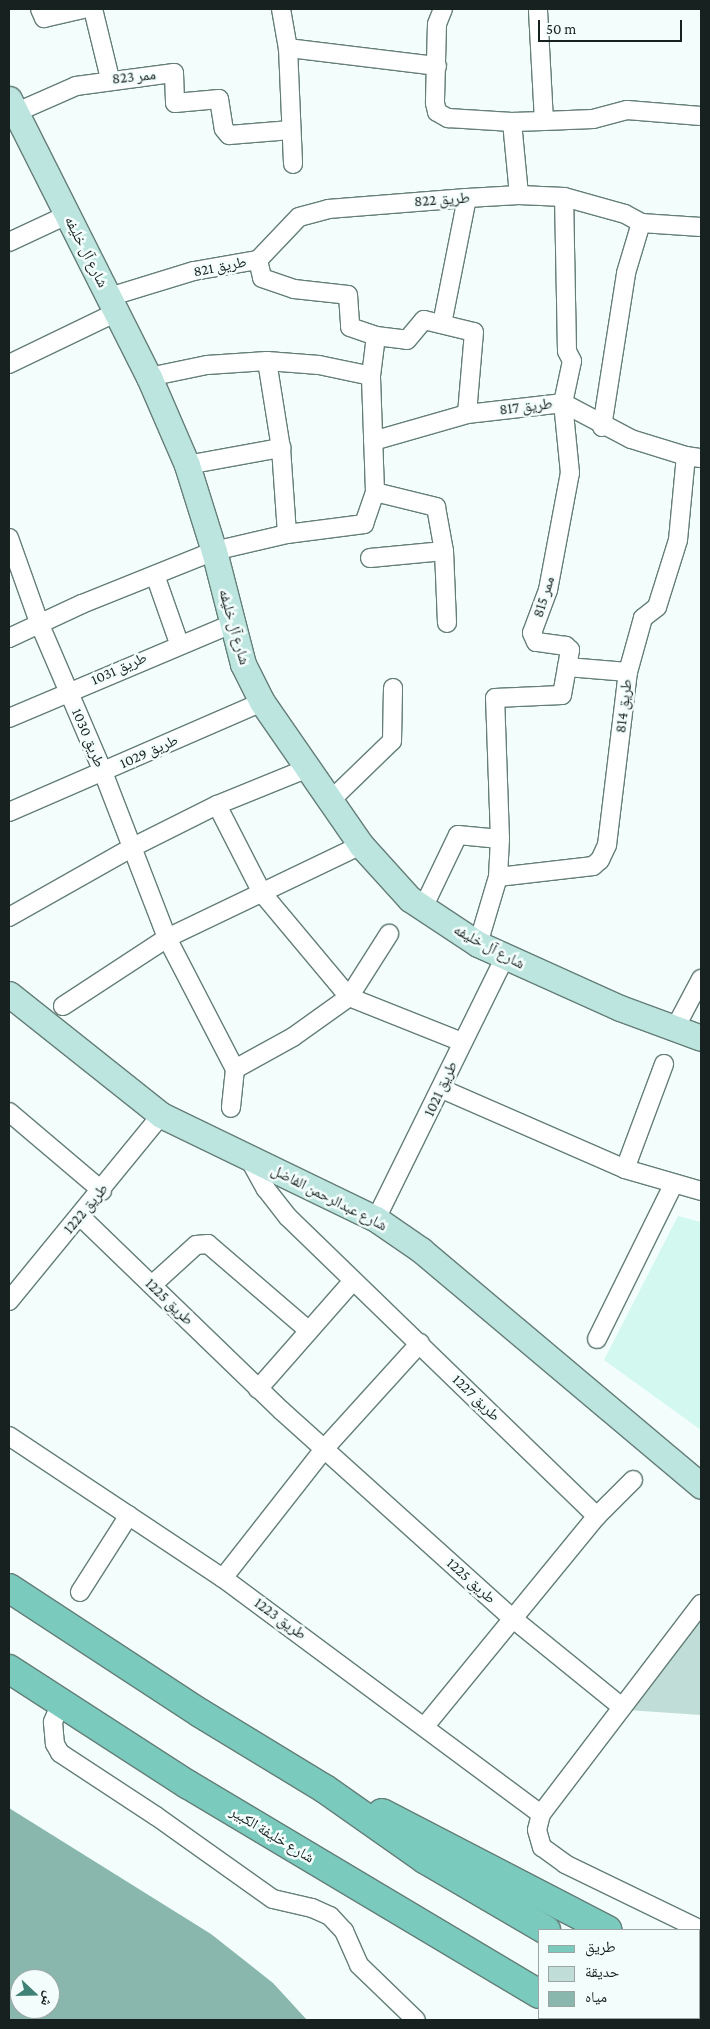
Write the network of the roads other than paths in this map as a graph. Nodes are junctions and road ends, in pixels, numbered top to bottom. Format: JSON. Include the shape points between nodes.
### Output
{"nodes":[{"id":1,"x":40,"y":9,"type":"edge"},
{"id":2,"x":82,"y":9,"type":"edge"},
{"id":3,"x":93,"y":9,"type":"edge"},
{"id":4,"x":281,"y":9,"type":"edge"},
{"id":5,"x":443,"y":9,"type":"edge"},
{"id":6,"x":538,"y":9,"type":"edge"},
{"id":7,"x":288,"y":48,"type":"junction"},
{"id":8,"x":437,"y":66,"type":"junction"},
{"id":9,"x":110,"y":79,"type":"junction"},
{"id":10,"x":11,"y":105,"type":"edge"},
{"id":11,"x":701,"y":116,"type":"edge"},
{"id":12,"x":544,"y":121,"type":"junction"},
{"id":13,"x":512,"y":122,"type":"junction"},
{"id":14,"x":292,"y":130,"type":"junction"},
{"id":15,"x":293,"y":164,"type":"dead end"},
{"id":16,"x":519,"y":195,"type":"junction"},
{"id":17,"x":564,"y":197,"type":"junction"},
{"id":18,"x":467,"y":198,"type":"junction"},
{"id":19,"x":68,"y":215,"type":"junction"},
{"id":20,"x":642,"y":224,"type":"junction"},
{"id":21,"x":701,"y":227,"type":"edge"},
{"id":22,"x":9,"y":242,"type":"edge"},
{"id":23,"x":258,"y":260,"type":"junction"},
{"id":24,"x":113,"y":305,"type":"junction"},
{"id":25,"x":442,"y":324,"type":"junction"},
{"id":26,"x":376,"y":336,"type":"junction"},
{"id":27,"x":266,"y":361,"type":"junction"},
{"id":28,"x":9,"y":364,"type":"edge"},
{"id":29,"x":371,"y":376,"type":"junction"},
{"id":30,"x":149,"y":377,"type":"junction"},
{"id":31,"x":563,"y":403,"type":"junction"},
{"id":32,"x":467,"y":414,"type":"junction"},
{"id":33,"x":602,"y":427,"type":"junction"},
{"id":34,"x":373,"y":441,"type":"junction"},
{"id":35,"x":281,"y":448,"type":"junction"},
{"id":36,"x":694,"y":457,"type":"edge"},
{"id":37,"x":187,"y":466,"type":"junction"},
{"id":38,"x":375,"y":492,"type":"junction"},
{"id":39,"x":286,"y":534,"type":"junction"},
{"id":40,"x":9,"y":538,"type":"edge"},
{"id":41,"x":214,"y":550,"type":"junction"},
{"id":42,"x":444,"y":551,"type":"junction"},
{"id":43,"x":370,"y":558,"type":"dead end"},
{"id":44,"x":155,"y":575,"type":"junction"},
{"id":45,"x":447,"y":623,"type":"dead end"},
{"id":46,"x":231,"y":624,"type":"junction"},
{"id":47,"x":40,"y":625,"type":"junction"},
{"id":48,"x":9,"y":638,"type":"edge"},
{"id":49,"x":179,"y":643,"type":"junction"},
{"id":50,"x":567,"y":667,"type":"junction"},
{"id":51,"x":628,"y":672,"type":"junction"},
{"id":52,"x":393,"y":688,"type":"dead end"},
{"id":53,"x":68,"y":692,"type":"junction"},
{"id":54,"x":262,"y":702,"type":"junction"},
{"id":55,"x":9,"y":718,"type":"edge"},
{"id":56,"x":308,"y":768,"type":"junction"},
{"id":57,"x":103,"y":772,"type":"junction"},
{"id":58,"x":330,"y":800,"type":"junction"},
{"id":59,"x":217,"y":805,"type":"junction"},
{"id":60,"x":9,"y":812,"type":"edge"},
{"id":61,"x":500,"y":839,"type":"junction"},
{"id":62,"x":361,"y":845,"type":"junction"},
{"id":63,"x":131,"y":848,"type":"junction"},
{"id":64,"x":498,"y":877,"type":"junction"},
{"id":65,"x":262,"y":893,"type":"junction"},
{"id":66,"x":422,"y":910,"type":"junction"},
{"id":67,"x":9,"y":917,"type":"edge"},
{"id":68,"x":389,"y":934,"type":"dead end"},
{"id":69,"x":167,"y":938,"type":"junction"},
{"id":70,"x":478,"y":944,"type":"junction"},
{"id":71,"x":505,"y":957,"type":"junction"},
{"id":72,"x":701,"y":979,"type":"edge"},
{"id":73,"x":9,"y":994,"type":"edge"},
{"id":74,"x":349,"y":997,"type":"junction"},
{"id":75,"x":62,"y":1006,"type":"dead end"},
{"id":76,"x":674,"y":1030,"type":"junction"},
{"id":77,"x":701,"y":1038,"type":"edge"},
{"id":78,"x":462,"y":1042,"type":"junction"},
{"id":79,"x":664,"y":1064,"type":"dead end"},
{"id":80,"x":235,"y":1069,"type":"junction"},
{"id":81,"x":442,"y":1089,"type":"junction"},
{"id":82,"x":231,"y":1108,"type":"dead end"},
{"id":83,"x":9,"y":1112,"type":"edge"},
{"id":84,"x":161,"y":1115,"type":"junction"},
{"id":85,"x":248,"y":1157,"type":"junction"},
{"id":86,"x":624,"y":1168,"type":"junction"},
{"id":87,"x":673,"y":1185,"type":"junction"},
{"id":88,"x":102,"y":1191,"type":"junction"},
{"id":89,"x":701,"y":1191,"type":"edge"},
{"id":90,"x":80,"y":1216,"type":"junction"},
{"id":91,"x":376,"y":1219,"type":"junction"},
{"id":92,"x":353,"y":1281,"type":"junction"},
{"id":93,"x":152,"y":1285,"type":"junction"},
{"id":94,"x":12,"y":1290,"type":"edge"},
{"id":95,"x":309,"y":1331,"type":"junction"},
{"id":96,"x":597,"y":1339,"type":"dead end"},
{"id":97,"x":420,"y":1343,"type":"junction"},
{"id":98,"x":258,"y":1388,"type":"junction"},
{"id":99,"x":9,"y":1436,"type":"edge"},
{"id":100,"x":324,"y":1449,"type":"junction"},
{"id":101,"x":633,"y":1480,"type":"dead end"},
{"id":102,"x":701,"y":1486,"type":"edge"},
{"id":103,"x":129,"y":1515,"type":"junction"},
{"id":104,"x":597,"y":1516,"type":"junction"},
{"id":105,"x":223,"y":1578,"type":"junction"},
{"id":106,"x":9,"y":1588,"type":"edge"},
{"id":107,"x":80,"y":1592,"type":"dead end"},
{"id":108,"x":701,"y":1604,"type":"edge"},
{"id":109,"x":512,"y":1618,"type":"junction"},
{"id":110,"x":9,"y":1668,"type":"edge"},
{"id":111,"x":61,"y":1703,"type":"junction"},
{"id":112,"x":622,"y":1707,"type":"junction"},
{"id":113,"x":425,"y":1726,"type":"junction"},
{"id":114,"x":325,"y":1789,"type":"junction"},
{"id":115,"x":541,"y":1814,"type":"junction"},
{"id":116,"x":544,"y":1929,"type":"edge"},
{"id":117,"x":606,"y":1929,"type":"edge"},
{"id":118,"x":699,"y":1929,"type":"edge"},
{"id":119,"x":538,"y":1993,"type":"edge"},
{"id":120,"x":416,"y":2020,"type":"edge"}],
"edges":[{"from":1,"to":2,"type":"street","via":[[44,18]]},
{"from":3,"to":9,"type":"street"},
{"from":4,"to":7,"type":"street"},
{"from":5,"to":8,"type":"street","via":[[438,24]]},
{"from":6,"to":12,"type":"street"},
{"from":7,"to":8,"type":"street"},
{"from":7,"to":14,"type":"street"},
{"from":8,"to":13,"type":"street","via":[[435,103],[442,116]]},
{"from":9,"to":10,"type":"street","name":"ممر 823"},
{"from":9,"to":14,"type":"street","name":"ممر 823","via":[[174,73],[176,103],[220,99],[224,129],[229,135]]},
{"from":10,"to":19,"type":"street","name":"شارع آل خليفه"},
{"from":11,"to":12,"type":"street","via":[[627,110],[594,119]]},
{"from":12,"to":13,"type":"street"},
{"from":13,"to":16,"type":"street"},
{"from":14,"to":15,"type":"street"},
{"from":16,"to":17,"type":"street","name":"طريق 822"},
{"from":16,"to":18,"type":"street","name":"طريق 822"},
{"from":17,"to":20,"type":"street","name":"طريق 822","via":[[625,214]]},
{"from":17,"to":31,"type":"street","via":[[567,351],[572,362]]},
{"from":18,"to":23,"type":"street","name":"طريق 822","via":[[328,209],[300,217]]},
{"from":18,"to":25,"type":"street"},
{"from":19,"to":22,"type":"street"},
{"from":19,"to":24,"type":"street","name":"شارع آل خليفه"},
{"from":20,"to":21,"type":"street"},
{"from":20,"to":33,"type":"street","via":[[626,273]]},
{"from":23,"to":24,"type":"street","name":"طريق 821","via":[[194,271]]},
{"from":23,"to":26,"type":"street","name":"طريق 821","via":[[262,278],[294,289],[348,296],[350,327]]},
{"from":24,"to":28,"type":"street","name":"طريق 821"},
{"from":24,"to":30,"type":"street","name":"شارع آل خليفه"},
{"from":25,"to":26,"type":"street","via":[[424,320],[407,340]]},
{"from":25,"to":32,"type":"street","via":[[474,332]]},
{"from":26,"to":29,"type":"street"},
{"from":27,"to":29,"type":"street","via":[[319,365]]},
{"from":27,"to":30,"type":"street","via":[[207,365]]},
{"from":27,"to":35,"type":"street"},
{"from":29,"to":34,"type":"street"},
{"from":30,"to":37,"type":"street","name":"شارع آل خليفه"},
{"from":31,"to":32,"type":"street","name":"طريق 817"},
{"from":31,"to":33,"type":"street","name":"طريق 817"},
{"from":31,"to":50,"type":"street","name":"ممر 815","via":[[570,473],[548,590],[532,632],[536,642],[569,648]]},
{"from":32,"to":34,"type":"street","name":"طريق 817"},
{"from":33,"to":36,"type":"street","name":"طريق 817"},
{"from":34,"to":38,"type":"street"},
{"from":35,"to":37,"type":"street"},
{"from":35,"to":39,"type":"street"},
{"from":36,"to":51,"type":"street","name":"طريق 814","via":[[678,540],[657,606],[643,618]]},
{"from":37,"to":41,"type":"street","name":"شارع آل خليفه"},
{"from":38,"to":39,"type":"street","via":[[364,524]]},
{"from":38,"to":42,"type":"street","via":[[436,507]]},
{"from":39,"to":41,"type":"street"},
{"from":40,"to":47,"type":"street","name":"طريق 1030"},
{"from":41,"to":44,"type":"street"},
{"from":41,"to":46,"type":"street","name":"شارع آل خليفه"},
{"from":42,"to":43,"type":"street"},
{"from":42,"to":45,"type":"street"},
{"from":44,"to":47,"type":"street","via":[[82,604]]},
{"from":44,"to":49,"type":"street"},
{"from":46,"to":49,"type":"street","name":"طريق 1031"},
{"from":46,"to":54,"type":"street","name":"شارع آل خليفه","via":[[243,664]]},
{"from":47,"to":48,"type":"street"},
{"from":47,"to":53,"type":"street","name":"طريق 1030"},
{"from":49,"to":53,"type":"street","name":"طريق 1031"},
{"from":50,"to":51,"type":"street"},
{"from":50,"to":61,"type":"street","name":"ممر 815","via":[[562,695],[496,698]]},
{"from":51,"to":64,"type":"street","name":"طريق 814","via":[[607,846],[600,860],[593,866]]},
{"from":52,"to":58,"type":"street","via":[[392,741]]},
{"from":53,"to":55,"type":"street","name":"طريق 1031"},
{"from":53,"to":57,"type":"street","name":"طريق 1030"},
{"from":54,"to":56,"type":"street","name":"شارع آل خليفه"},
{"from":54,"to":57,"type":"street","name":"طريق 1029"},
{"from":56,"to":58,"type":"street","name":"شارع آل خليفه"},
{"from":56,"to":59,"type":"street"},
{"from":57,"to":60,"type":"street","name":"طريق 1029"},
{"from":57,"to":63,"type":"street","name":"طريق 1030"},
{"from":58,"to":62,"type":"street","name":"شارع آل خليفه"},
{"from":59,"to":63,"type":"street"},
{"from":59,"to":65,"type":"street"},
{"from":61,"to":64,"type":"street"},
{"from":61,"to":66,"type":"street","via":[[458,835]]},
{"from":62,"to":65,"type":"street"},
{"from":62,"to":66,"type":"street","name":"شارع آل خليفه","via":[[390,881]]},
{"from":63,"to":67,"type":"street"},
{"from":63,"to":69,"type":"street","name":"طريق 1030"},
{"from":64,"to":70,"type":"street"},
{"from":65,"to":69,"type":"street"},
{"from":65,"to":74,"type":"street"},
{"from":66,"to":70,"type":"street","name":"شارع آل خليفه"},
{"from":68,"to":74,"type":"street"},
{"from":69,"to":75,"type":"street"},
{"from":69,"to":80,"type":"street","name":"طريق 1030"},
{"from":70,"to":71,"type":"street","name":"شارع آل خليفه"},
{"from":71,"to":76,"type":"street","name":"شارع آل خليفه"},
{"from":71,"to":78,"type":"street","name":"طريق 1021"},
{"from":72,"to":76,"type":"street"},
{"from":73,"to":84,"type":"street","name":"شارع عبدالرحمن الفاضل"},
{"from":74,"to":78,"type":"street"},
{"from":74,"to":80,"type":"street","via":[[293,1037]]},
{"from":76,"to":77,"type":"street","name":"شارع آل خليفه"},
{"from":78,"to":81,"type":"street","name":"طريق 1021"},
{"from":79,"to":86,"type":"street"},
{"from":80,"to":82,"type":"street"},
{"from":81,"to":86,"type":"street"},
{"from":81,"to":91,"type":"street","name":"طريق 1021"},
{"from":83,"to":88,"type":"street"},
{"from":84,"to":85,"type":"street","name":"شارع عبدالرحمن الفاضل"},
{"from":84,"to":88,"type":"street","name":"طريق 1222"},
{"from":85,"to":91,"type":"street","name":"شارع عبدالرحمن الفاضل"},
{"from":85,"to":92,"type":"street","name":"طريق 1227","via":[[276,1203]]},
{"from":86,"to":87,"type":"street"},
{"from":87,"to":89,"type":"street"},
{"from":87,"to":96,"type":"street"},
{"from":88,"to":90,"type":"street","name":"طريق 1222"},
{"from":90,"to":93,"type":"street","name":"طريق 1225"},
{"from":90,"to":94,"type":"street","name":"طريق 1222"},
{"from":91,"to":102,"type":"street","name":"شارع عبدالرحمن الفاضل","via":[[421,1250]]},
{"from":92,"to":95,"type":"street"},
{"from":92,"to":97,"type":"street","name":"طريق 1227"},
{"from":93,"to":95,"type":"street","via":[[196,1245],[208,1244]]},
{"from":93,"to":98,"type":"street","name":"طريق 1225"},
{"from":95,"to":98,"type":"street"},
{"from":97,"to":100,"type":"street"},
{"from":97,"to":104,"type":"street","name":"طريق 1227"},
{"from":98,"to":100,"type":"street","name":"طريق 1225"},
{"from":99,"to":103,"type":"street","name":"طريق 1223"},
{"from":100,"to":105,"type":"street"},
{"from":100,"to":109,"type":"street","name":"طريق 1225"},
{"from":101,"to":104,"type":"street"},
{"from":103,"to":105,"type":"street","name":"طريق 1223"},
{"from":103,"to":107,"type":"street"},
{"from":104,"to":109,"type":"street"},
{"from":105,"to":113,"type":"street","name":"طريق 1223"},
{"from":106,"to":114,"type":"main road","via":[[200,1713]]},
{"from":108,"to":112,"type":"street"},
{"from":109,"to":112,"type":"street","name":"طريق 1225"},
{"from":109,"to":113,"type":"street"},
{"from":110,"to":111,"type":"main road","name":"شارع خليفة الكبير"},
{"from":111,"to":119,"type":"main road","name":"شارع خليفة الكبير","via":[[187,1784]]},
{"from":111,"to":120,"type":"street","via":[[54,1717],[53,1733],[55,1744],[64,1757],[156,1816],[273,1899],[312,1908],[330,1916],[344,1931],[359,1965]]},
{"from":112,"to":115,"type":"street"},
{"from":113,"to":115,"type":"street","name":"طريق 1223"},
{"from":114,"to":116,"type":"main road","via":[[426,1860]]},
{"from":114,"to":117,"type":"main road","via":[[419,1831]]},
{"from":115,"to":118,"type":"street","via":[[537,1830],[542,1847],[594,1880]]}]}
